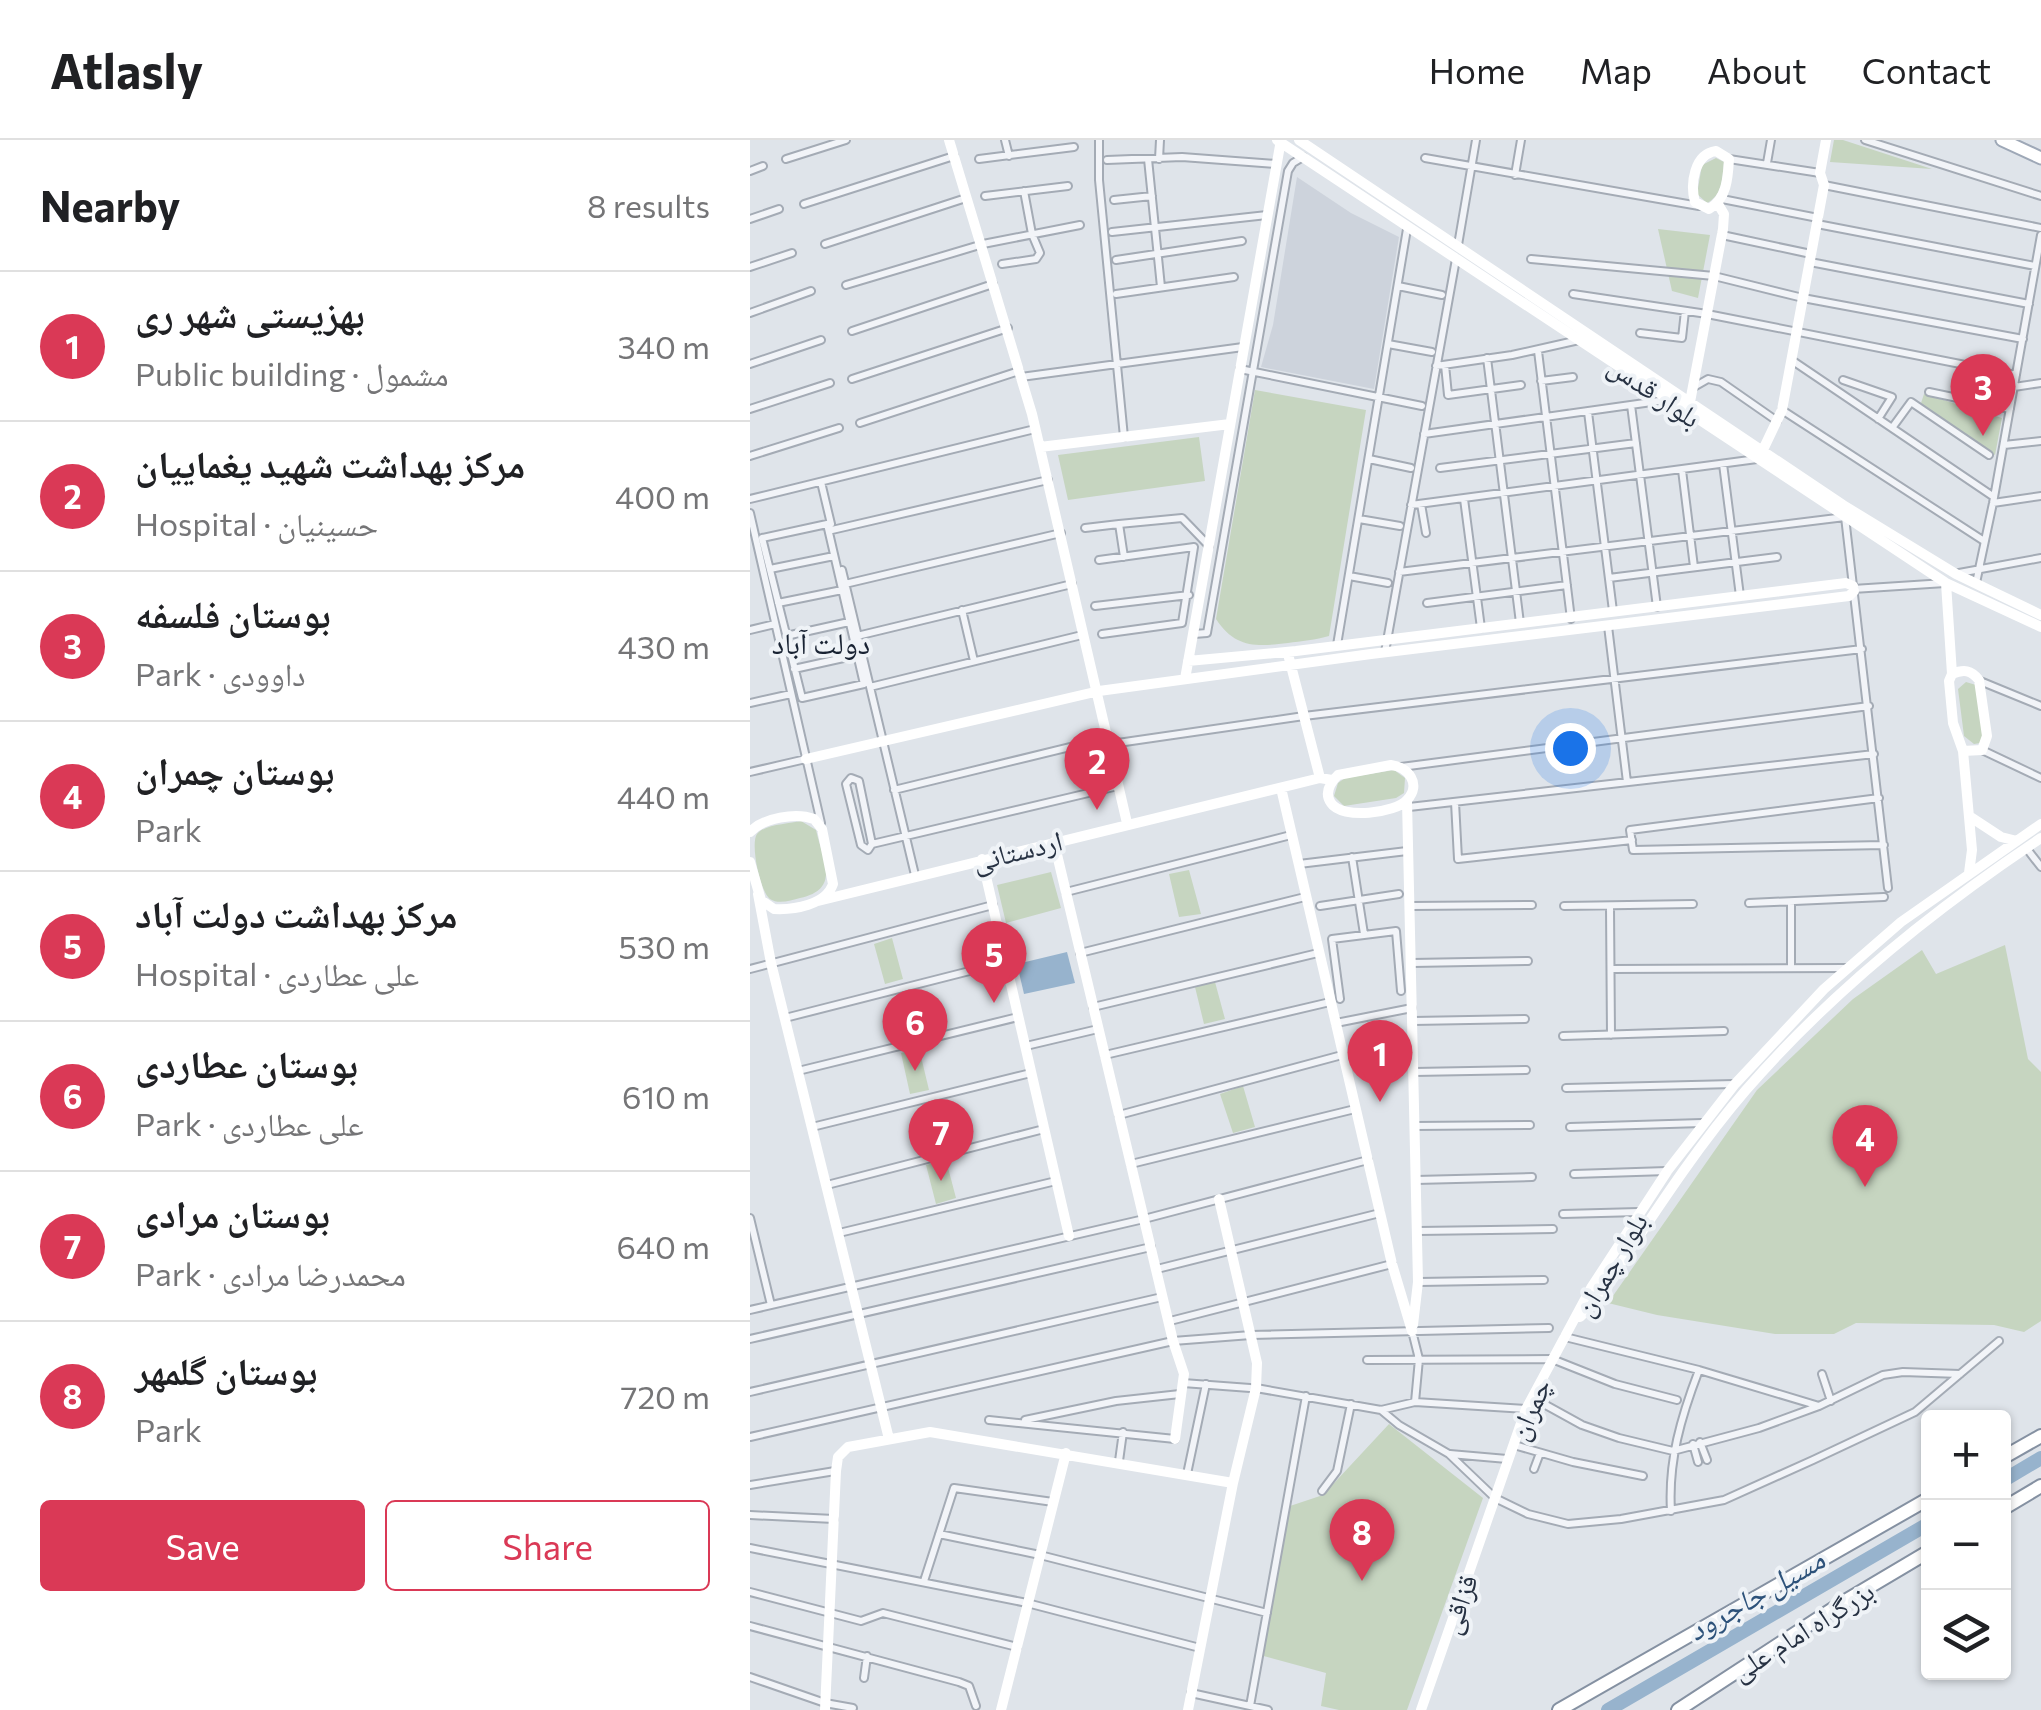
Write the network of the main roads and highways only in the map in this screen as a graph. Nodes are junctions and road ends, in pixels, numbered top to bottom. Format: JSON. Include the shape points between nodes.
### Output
{"nodes":[{"id":1,"x":2002,"y":140,"type":"edge"},
{"id":2,"x":2041,"y":158,"type":"edge"},
{"id":3,"x":2041,"y":1436,"type":"edge"},
{"id":4,"x":2011,"y":1453,"type":"edge"},
{"id":5,"x":2041,"y":1486,"type":"edge"},
{"id":6,"x":1926,"y":1500,"type":"edge"},
{"id":7,"x":2011,"y":1504,"type":"edge"},
{"id":8,"x":1921,"y":1556,"type":"edge"},
{"id":9,"x":1560,"y":1710,"type":"edge"},
{"id":10,"x":1678,"y":1710,"type":"edge"}],
"edges":[{"from":1,"to":2,"type":"main road"},
{"from":3,"to":4,"type":"highway"},
{"from":5,"to":7,"type":"highway"},
{"from":6,"to":9,"type":"highway","name":"بزرگراه امام علی"},
{"from":8,"to":10,"type":"highway","name":"بزرگراه امام علی"}]}
